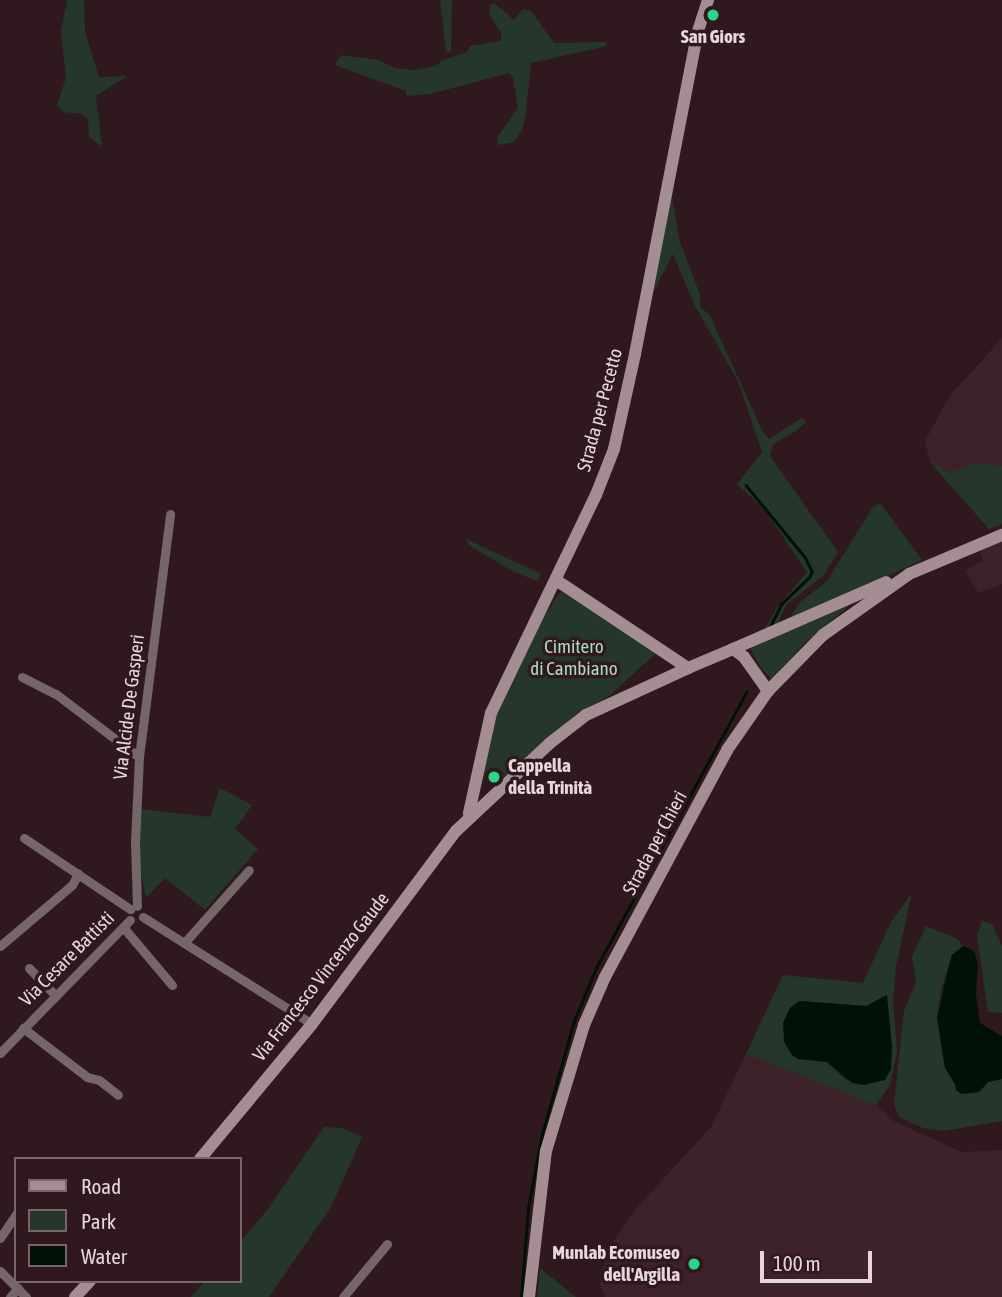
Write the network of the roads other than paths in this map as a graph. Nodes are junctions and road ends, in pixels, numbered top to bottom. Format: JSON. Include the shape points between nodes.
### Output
{"nodes":[{"id":1,"x":708,"y":0,"type":"edge"},
{"id":2,"x":170,"y":514,"type":"dead end"},
{"id":3,"x":1002,"y":535,"type":"edge"},
{"id":4,"x":909,"y":574,"type":"junction"},
{"id":5,"x":556,"y":580,"type":"junction"},
{"id":6,"x":733,"y":649,"type":"junction"},
{"id":7,"x":688,"y":668,"type":"junction"},
{"id":8,"x":22,"y":677,"type":"dead end"},
{"id":9,"x":768,"y":691,"type":"junction"},
{"id":10,"x":139,"y":757,"type":"junction"},
{"id":11,"x":471,"y":817,"type":"junction"},
{"id":12,"x":24,"y":838,"type":"dead end"},
{"id":13,"x":249,"y":870,"type":"dead end"},
{"id":14,"x":78,"y":874,"type":"junction"},
{"id":15,"x":134,"y":907,"type":"junction"},
{"id":16,"x":143,"y":918,"type":"junction"},
{"id":17,"x":127,"y":923,"type":"junction"},
{"id":18,"x":185,"y":942,"type":"junction"},
{"id":19,"x":0,"y":946,"type":"edge"},
{"id":20,"x":29,"y":968,"type":"dead end"},
{"id":21,"x":172,"y":985,"type":"dead end"},
{"id":22,"x":56,"y":996,"type":"junction"},
{"id":23,"x":312,"y":1024,"type":"junction"},
{"id":24,"x":23,"y":1028,"type":"junction"},
{"id":25,"x":0,"y":1053,"type":"edge"},
{"id":26,"x":117,"y":1095,"type":"dead end"},
{"id":27,"x":202,"y":1157,"type":"edge"},
{"id":28,"x":14,"y":1217,"type":"edge"},
{"id":29,"x":0,"y":1238,"type":"edge"},
{"id":30,"x":387,"y":1244,"type":"dead end"},
{"id":31,"x":0,"y":1271,"type":"edge"},
{"id":32,"x":88,"y":1283,"type":"edge"},
{"id":33,"x":18,"y":1288,"type":"junction"},
{"id":34,"x":10,"y":1297,"type":"edge"},
{"id":35,"x":26,"y":1297,"type":"edge"},
{"id":36,"x":75,"y":1297,"type":"edge"},
{"id":37,"x":343,"y":1297,"type":"edge"},
{"id":38,"x":529,"y":1297,"type":"edge"}],
"edges":[{"from":1,"to":5,"type":"street","name":"Strada per Pecetto","via":[[698,30],[620,425],[596,495]]},
{"from":2,"to":10,"type":"street","name":"Via Alcide De Gasperi"},
{"from":3,"to":4,"type":"street","name":"Strada per Chieri"},
{"from":4,"to":6,"type":"street","name":"Via Francesco Vincenzo Gaude"},
{"from":4,"to":9,"type":"street","name":"Strada per Chieri","via":[[823,635]]},
{"from":5,"to":7,"type":"street"},
{"from":5,"to":11,"type":"street","name":"Strada per Pecetto","via":[[491,713]]},
{"from":6,"to":7,"type":"street","name":"Via Francesco Vincenzo Gaude"},
{"from":6,"to":9,"type":"street"},
{"from":7,"to":11,"type":"street","name":"Via Francesco Vincenzo Gaude","via":[[586,715]]},
{"from":8,"to":10,"type":"street","via":[[56,694]]},
{"from":9,"to":38,"type":"street","name":"Strada per Chieri","via":[[727,750],[605,977],[584,1025],[546,1151]]},
{"from":10,"to":15,"type":"street","name":"Via Alcide De Gasperi"},
{"from":11,"to":23,"type":"street","name":"Via Francesco Vincenzo Gaude"},
{"from":12,"to":14,"type":"street"},
{"from":13,"to":18,"type":"street"},
{"from":14,"to":15,"type":"street"},
{"from":14,"to":19,"type":"street","via":[[72,885]]},
{"from":15,"to":16,"type":"street","via":[[144,911]]},
{"from":15,"to":17,"type":"street","name":"Via Alcide De Gasperi"},
{"from":16,"to":17,"type":"street"},
{"from":16,"to":18,"type":"street"},
{"from":17,"to":21,"type":"street"},
{"from":17,"to":22,"type":"street","name":"Via Cesare Battisti"},
{"from":18,"to":23,"type":"street"},
{"from":20,"to":22,"type":"street"},
{"from":22,"to":24,"type":"street","name":"Via Cesare Battisti"},
{"from":23,"to":27,"type":"street","name":"Via Francesco Vincenzo Gaude"},
{"from":24,"to":25,"type":"street","name":"Via Cesare Battisti"},
{"from":24,"to":26,"type":"street"},
{"from":28,"to":29,"type":"street"},
{"from":30,"to":37,"type":"street"},
{"from":31,"to":33,"type":"street"},
{"from":32,"to":36,"type":"street"},
{"from":33,"to":34,"type":"street"},
{"from":33,"to":35,"type":"street"}]}
